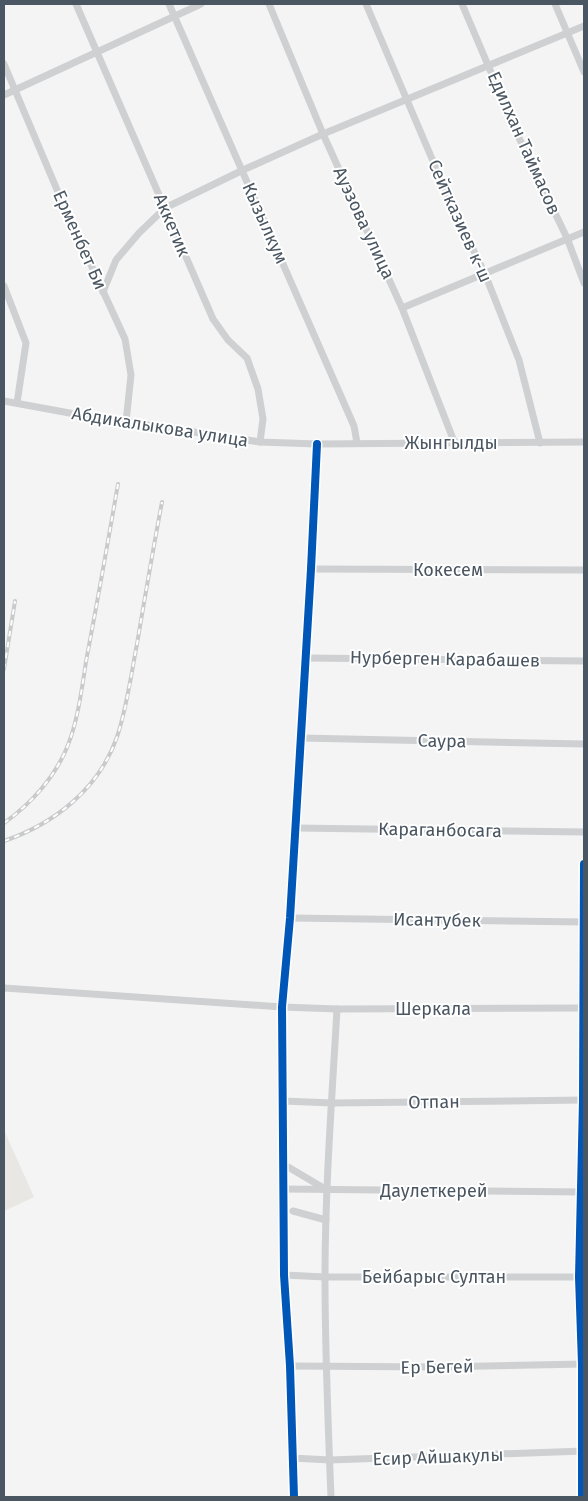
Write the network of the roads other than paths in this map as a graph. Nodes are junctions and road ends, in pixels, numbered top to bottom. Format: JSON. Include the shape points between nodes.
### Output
{"nodes":[{"id":1,"x":76,"y":4,"type":"edge"},
{"id":2,"x":169,"y":4,"type":"edge"},
{"id":3,"x":201,"y":4,"type":"edge"},
{"id":4,"x":269,"y":4,"type":"edge"},
{"id":5,"x":366,"y":4,"type":"edge"},
{"id":6,"x":462,"y":4,"type":"edge"},
{"id":7,"x":554,"y":4,"type":"edge"},
{"id":8,"x":174,"y":16,"type":"junction"},
{"id":9,"x":584,"y":26,"type":"edge"},
{"id":10,"x":567,"y":33,"type":"junction"},
{"id":11,"x":98,"y":51,"type":"junction"},
{"id":12,"x":4,"y":64,"type":"edge"},
{"id":13,"x":488,"y":65,"type":"junction"},
{"id":14,"x":584,"y":72,"type":"edge"},
{"id":15,"x":15,"y":90,"type":"junction"},
{"id":16,"x":4,"y":95,"type":"edge"},
{"id":17,"x":407,"y":100,"type":"junction"},
{"id":18,"x":323,"y":134,"type":"junction"},
{"id":19,"x":242,"y":170,"type":"junction"},
{"id":20,"x":165,"y":208,"type":"junction"},
{"id":21,"x":584,"y":232,"type":"edge"},
{"id":22,"x":567,"y":238,"type":"junction"},
{"id":23,"x":485,"y":274,"type":"junction"},
{"id":24,"x":584,"y":283,"type":"edge"},
{"id":25,"x":4,"y":286,"type":"edge"},
{"id":26,"x":103,"y":292,"type":"junction"},
{"id":27,"x":402,"y":308,"type":"junction"},
{"id":28,"x":4,"y":401,"type":"edge"},
{"id":29,"x":17,"y":403,"type":"junction"},
{"id":30,"x":126,"y":422,"type":"junction"},
{"id":31,"x":260,"y":442,"type":"junction"},
{"id":32,"x":584,"y":442,"type":"edge"},
{"id":33,"x":357,"y":443,"type":"junction"},
{"id":34,"x":540,"y":443,"type":"junction"},
{"id":35,"x":317,"y":444,"type":"junction"},
{"id":36,"x":455,"y":444,"type":"junction"},
{"id":37,"x":311,"y":570,"type":"junction"},
{"id":38,"x":584,"y":570,"type":"edge"},
{"id":39,"x":306,"y":658,"type":"junction"},
{"id":40,"x":584,"y":661,"type":"edge"},
{"id":41,"x":301,"y":738,"type":"junction"},
{"id":42,"x":584,"y":744,"type":"edge"},
{"id":43,"x":296,"y":828,"type":"junction"},
{"id":44,"x":584,"y":832,"type":"edge"},
{"id":45,"x":584,"y":864,"type":"edge"},
{"id":46,"x":290,"y":918,"type":"junction"},
{"id":47,"x":584,"y":922,"type":"edge"},
{"id":48,"x":4,"y":988,"type":"edge"},
{"id":49,"x":282,"y":1007,"type":"junction"},
{"id":50,"x":584,"y":1008,"type":"edge"},
{"id":51,"x":337,"y":1009,"type":"junction"},
{"id":52,"x":584,"y":1100,"type":"edge"},
{"id":53,"x":283,"y":1101,"type":"junction"},
{"id":54,"x":332,"y":1102,"type":"junction"},
{"id":55,"x":283,"y":1164,"type":"junction"},
{"id":56,"x":283,"y":1189,"type":"junction"},
{"id":57,"x":327,"y":1190,"type":"junction"},
{"id":58,"x":582,"y":1192,"type":"edge"},
{"id":59,"x":292,"y":1211,"type":"dead end"},
{"id":60,"x":326,"y":1220,"type":"junction"},
{"id":61,"x":284,"y":1275,"type":"junction"},
{"id":62,"x":326,"y":1276,"type":"junction"},
{"id":63,"x":582,"y":1277,"type":"edge"},
{"id":64,"x":583,"y":1364,"type":"edge"},
{"id":65,"x":290,"y":1366,"type":"junction"},
{"id":66,"x":326,"y":1368,"type":"junction"},
{"id":67,"x":583,"y":1451,"type":"edge"},
{"id":68,"x":292,"y":1458,"type":"junction"},
{"id":69,"x":330,"y":1460,"type":"junction"},
{"id":70,"x":294,"y":1497,"type":"edge"},
{"id":71,"x":332,"y":1497,"type":"edge"},
{"id":72,"x":582,"y":1497,"type":"edge"}],
"edges":[{"from":1,"to":11,"type":"street","name":"Аккетик"},
{"from":2,"to":8,"type":"street","name":"Кызылкум"},
{"from":3,"to":8,"type":"street"},
{"from":4,"to":18,"type":"street","name":"Ауэзова улица"},
{"from":5,"to":17,"type":"street","name":"Сейтказиев к-ш"},
{"from":6,"to":13,"type":"street","name":"Едилхан Таймасов"},
{"from":7,"to":10,"type":"street"},
{"from":8,"to":11,"type":"street"},
{"from":8,"to":19,"type":"street","name":"Кызылкум"},
{"from":9,"to":10,"type":"street"},
{"from":10,"to":13,"type":"street"},
{"from":10,"to":14,"type":"street"},
{"from":11,"to":15,"type":"street"},
{"from":11,"to":20,"type":"street","name":"Аккетик"},
{"from":12,"to":15,"type":"street","name":"Ерменбет Би"},
{"from":13,"to":17,"type":"street"},
{"from":13,"to":22,"type":"street","name":"Едилхан Таймасов"},
{"from":15,"to":16,"type":"street"},
{"from":15,"to":26,"type":"street","name":"Ерменбет Би"},
{"from":17,"to":18,"type":"street"},
{"from":17,"to":23,"type":"street","name":"Сейтказиев к-ш"},
{"from":18,"to":19,"type":"street"},
{"from":18,"to":27,"type":"street","name":"Ауэзова улица"},
{"from":19,"to":20,"type":"street"},
{"from":19,"to":33,"type":"street","name":"Кызылкум","via":[[354,426]]},
{"from":20,"to":26,"type":"street","via":[[116,260]]},
{"from":20,"to":31,"type":"street","name":"Аккетик","via":[[213,319],[247,358],[258,388],[263,419]]},
{"from":21,"to":22,"type":"street"},
{"from":22,"to":23,"type":"street"},
{"from":22,"to":24,"type":"street","name":"Едилхан Таймасов"},
{"from":23,"to":27,"type":"street"},
{"from":23,"to":34,"type":"street","name":"Сейтказиев к-ш","via":[[519,360]]},
{"from":25,"to":29,"type":"street","via":[[26,343]]},
{"from":26,"to":30,"type":"street","name":"Ерменбет Би","via":[[125,339],[131,375]]},
{"from":27,"to":36,"type":"street","name":"Ауэзова улица"},
{"from":28,"to":29,"type":"street","name":"Абдикалыкова улица"},
{"from":29,"to":30,"type":"street","name":"Абдикалыкова улица"},
{"from":30,"to":31,"type":"street","name":"Абдикалыкова улица"},
{"from":31,"to":35,"type":"street","name":"Абдикалыкова улица"},
{"from":32,"to":34,"type":"street","name":"Жынгылды"},
{"from":33,"to":35,"type":"street","name":"Жынгылды"},
{"from":33,"to":36,"type":"street","name":"Жынгылды"},
{"from":34,"to":36,"type":"street","name":"Жынгылды"},
{"from":35,"to":37,"type":"street"},
{"from":37,"to":38,"type":"street","name":"Кокесем"},
{"from":37,"to":39,"type":"street"},
{"from":39,"to":40,"type":"street","name":"Нурберген Карабашев"},
{"from":39,"to":41,"type":"street"},
{"from":41,"to":42,"type":"street","name":"Саура"},
{"from":41,"to":43,"type":"street"},
{"from":43,"to":44,"type":"street","name":"Караганбосага"},
{"from":43,"to":46,"type":"street"},
{"from":45,"to":47,"type":"street"},
{"from":46,"to":47,"type":"street","name":"Исантубек"},
{"from":46,"to":49,"type":"street"},
{"from":47,"to":50,"type":"street"},
{"from":48,"to":49,"type":"street","name":"Шеркала"},
{"from":49,"to":51,"type":"street","name":"Шеркала"},
{"from":49,"to":53,"type":"street"},
{"from":50,"to":51,"type":"street","name":"Шеркала"},
{"from":50,"to":52,"type":"street"},
{"from":51,"to":54,"type":"street"},
{"from":52,"to":54,"type":"street","name":"Отпан"},
{"from":52,"to":58,"type":"street"},
{"from":53,"to":54,"type":"street","name":"Отпан"},
{"from":53,"to":55,"type":"street"},
{"from":54,"to":57,"type":"street"},
{"from":55,"to":56,"type":"street"},
{"from":55,"to":57,"type":"street"},
{"from":56,"to":57,"type":"street","name":"Даулеткерей"},
{"from":56,"to":61,"type":"street"},
{"from":57,"to":58,"type":"street","name":"Даулеткерей"},
{"from":57,"to":60,"type":"street"},
{"from":58,"to":63,"type":"street"},
{"from":59,"to":60,"type":"street"},
{"from":60,"to":62,"type":"street"},
{"from":61,"to":62,"type":"street","name":"Бейбарыс Султан"},
{"from":61,"to":65,"type":"street"},
{"from":62,"to":63,"type":"street","name":"Бейбарыс Султан"},
{"from":62,"to":66,"type":"street"},
{"from":63,"to":64,"type":"street"},
{"from":64,"to":66,"type":"street","name":"Ер Бегей"},
{"from":64,"to":67,"type":"street"},
{"from":65,"to":66,"type":"street","name":"Ер Бегей"},
{"from":65,"to":68,"type":"street"},
{"from":66,"to":69,"type":"street"},
{"from":67,"to":69,"type":"street","name":"Есир Айшакулы"},
{"from":67,"to":72,"type":"street"},
{"from":68,"to":69,"type":"street","name":"Есир Айшакулы"},
{"from":68,"to":70,"type":"street"},
{"from":69,"to":71,"type":"street"}]}
